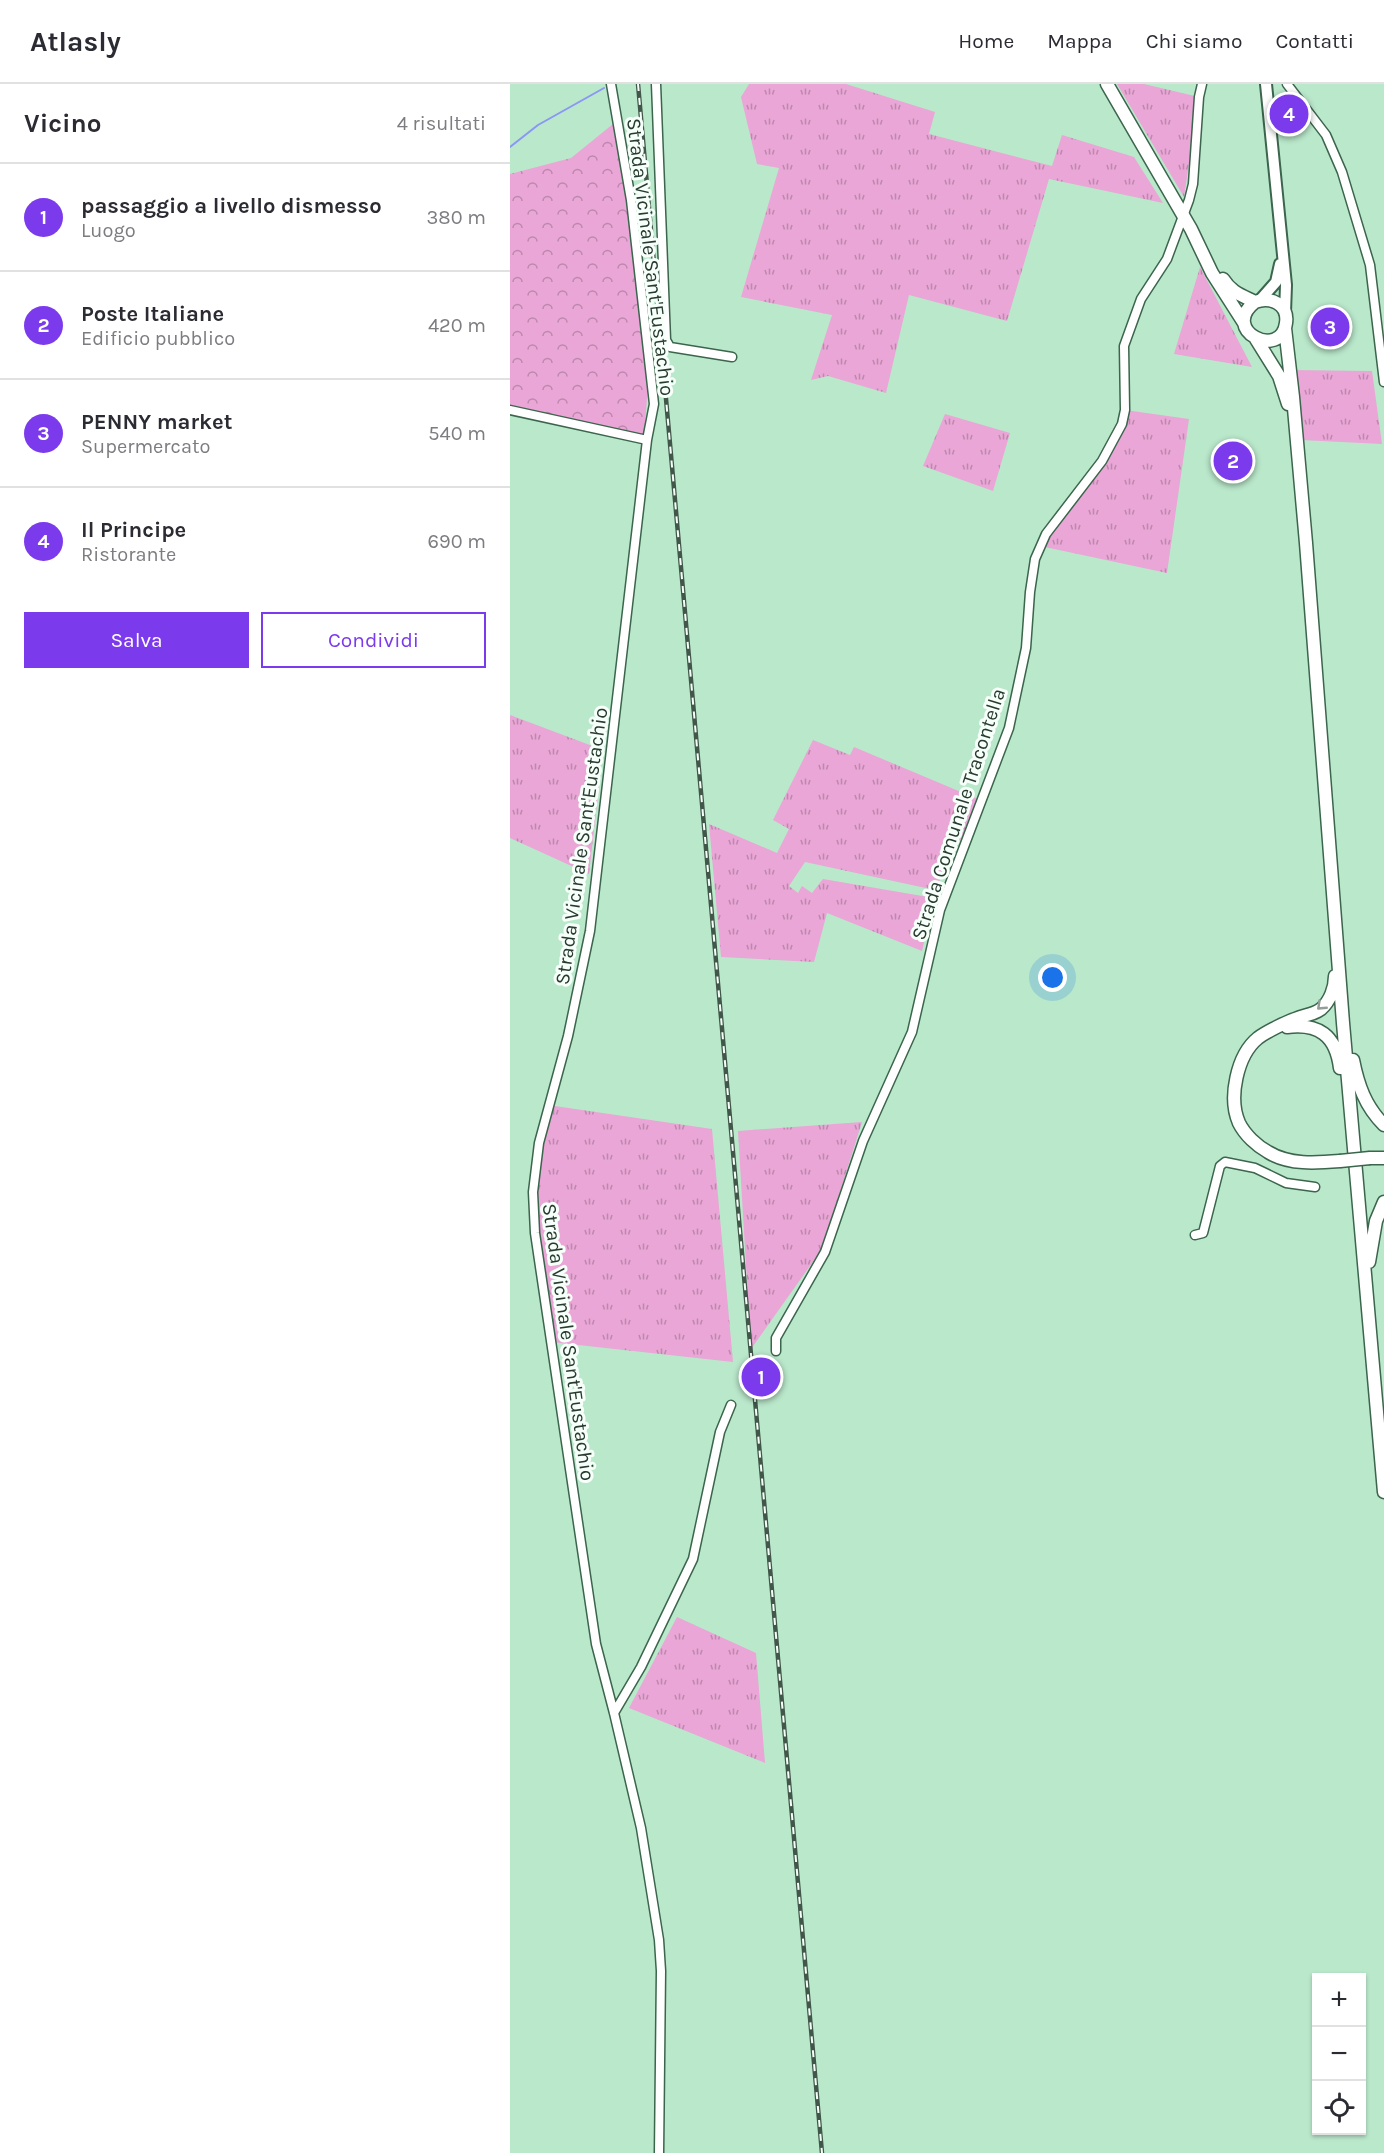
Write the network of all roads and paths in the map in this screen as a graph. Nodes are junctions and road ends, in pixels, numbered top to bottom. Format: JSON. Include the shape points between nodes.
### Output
{"nodes":[{"id":1,"x":611,"y":84,"type":"edge"},
{"id":2,"x":656,"y":84,"type":"edge"},
{"id":3,"x":1107,"y":84,"type":"edge"},
{"id":4,"x":1202,"y":84,"type":"edge"},
{"id":5,"x":1266,"y":84,"type":"edge"},
{"id":6,"x":1287,"y":84,"type":"edge"},
{"id":7,"x":1183,"y":215,"type":"junction"},
{"id":8,"x":1191,"y":229,"type":"junction"},
{"id":9,"x":1282,"y":249,"type":"junction"},
{"id":10,"x":1258,"y":300,"type":"junction"},
{"id":11,"x":1285,"y":313,"type":"junction"},
{"id":12,"x":1245,"y":323,"type":"junction"},
{"id":13,"x":1285,"y":328,"type":"junction"},
{"id":14,"x":1256,"y":339,"type":"junction"},
{"id":15,"x":732,"y":357,"type":"dead end"},
{"id":16,"x":1384,"y":382,"type":"edge"},
{"id":17,"x":510,"y":410,"type":"edge"},
{"id":18,"x":647,"y":440,"type":"junction"},
{"id":19,"x":1299,"y":465,"type":"junction"},
{"id":20,"x":1337,"y":932,"type":"junction"},
{"id":21,"x":1343,"y":1023,"type":"junction"},
{"id":22,"x":1280,"y":1027,"type":"junction"},
{"id":23,"x":1384,"y":1125,"type":"edge"},
{"id":24,"x":1353,"y":1130,"type":"junction"},
{"id":25,"x":1384,"y":1158,"type":"edge"},
{"id":26,"x":1315,"y":1187,"type":"dead end"},
{"id":27,"x":1384,"y":1202,"type":"edge"},
{"id":28,"x":1195,"y":1235,"type":"dead end"},
{"id":29,"x":1366,"y":1284,"type":"junction"},
{"id":30,"x":776,"y":1351,"type":"dead end"},
{"id":31,"x":731,"y":1405,"type":"dead end"},
{"id":32,"x":1384,"y":1492,"type":"edge"},
{"id":33,"x":614,"y":1713,"type":"junction"},
{"id":34,"x":658,"y":2153,"type":"edge"}],
"edges":[{"from":1,"to":18,"type":"street","name":"Strada Vicinale Sant'Eustachio","via":[[631,200],[654,404]]},
{"from":2,"to":15,"type":"street","via":[[666,340],[670,347]]},
{"from":3,"to":7,"type":"main road"},
{"from":4,"to":7,"type":"street","name":"Strada Comunale Tracontella","via":[[1193,184]]},
{"from":5,"to":9,"type":"street"},
{"from":6,"to":16,"type":"street","via":[[1326,135],[1342,171],[1370,265]]},
{"from":7,"to":8,"type":"main road"},
{"from":7,"to":30,"type":"street","name":"Strada Comunale Tracontella","via":[[1167,260],[1141,299],[1127,335],[1122,424],[1102,461],[1058,516],[1035,559],[1026,648],[1009,728],[940,910],[912,1032],[863,1141],[825,1252],[776,1338]]},
{"from":8,"to":10,"type":"main road","via":[[1228,286],[1239,296]]},
{"from":8,"to":12,"type":"main road","via":[[1212,273]]},
{"from":9,"to":10,"type":"street","via":[[1276,282]]},
{"from":9,"to":11,"type":"street"},
{"from":10,"to":11,"type":"main road","via":[[1278,303]]},
{"from":10,"to":12,"type":"main road","via":[[1246,311]]},
{"from":11,"to":13,"type":"main road"},
{"from":12,"to":14,"type":"main road"},
{"from":13,"to":14,"type":"main road","via":[[1276,338]]},
{"from":13,"to":19,"type":"main road"},
{"from":14,"to":19,"type":"main road","via":[[1279,376]]},
{"from":17,"to":18,"type":"street"},
{"from":18,"to":33,"type":"street","name":"Strada Vicinale Sant'Eustachio","via":[[590,931],[568,1036],[541,1132],[533,1192],[535,1233],[586,1581],[600,1662]]},
{"from":19,"to":20,"type":"main road"},
{"from":20,"to":21,"type":"main road"},
{"from":20,"to":22,"type":"main road","one_way":true,"via":[[1335,984],[1327,1002],[1311,1014]]},
{"from":21,"to":23,"type":"main road","via":[[1359,1087]]},
{"from":21,"to":24,"type":"main road"},
{"from":22,"to":24,"type":"main road","via":[[1316,1028],[1332,1042],[1339,1057]]},
{"from":22,"to":25,"type":"main road","bridge":true,"via":[[1256,1040],[1240,1065],[1235,1100],[1240,1124],[1256,1144],[1281,1159],[1304,1162]]},
{"from":24,"to":29,"type":"main road"},
{"from":26,"to":28,"type":"street","via":[[1286,1183],[1255,1168],[1225,1162],[1220,1166],[1203,1233]]},
{"from":27,"to":29,"type":"main road","via":[[1376,1221]]},
{"from":29,"to":32,"type":"main road"},
{"from":31,"to":33,"type":"street","via":[[720,1432],[693,1559],[641,1667]]},
{"from":33,"to":34,"type":"street","name":"Strada Vicinale Sant'Eustachio","via":[[641,1828],[659,1940]]}]}
